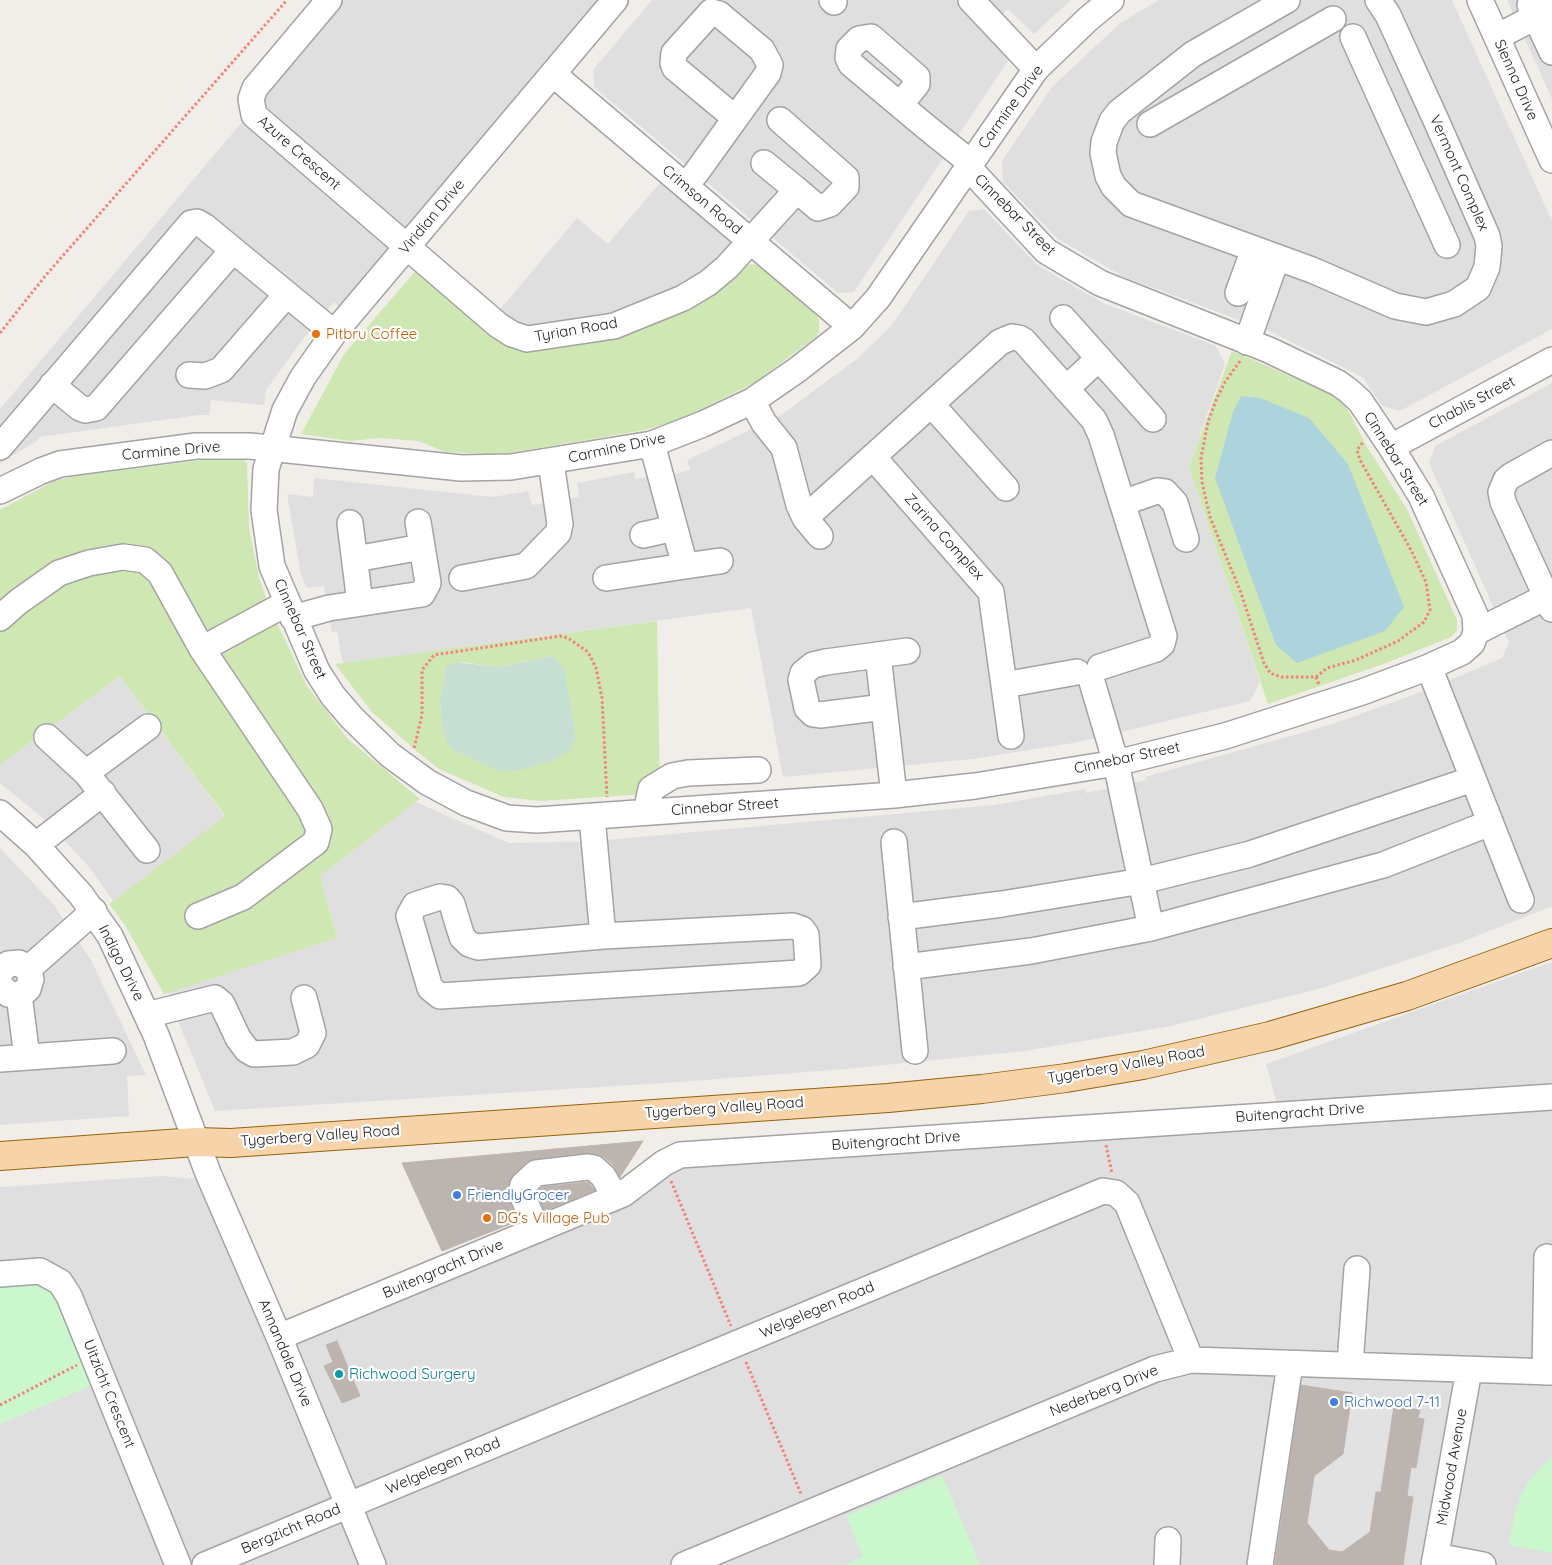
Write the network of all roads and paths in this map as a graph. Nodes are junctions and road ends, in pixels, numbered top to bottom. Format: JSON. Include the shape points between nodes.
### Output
{"nodes":[{"id":1,"x":287,"y":0,"type":"edge"},
{"id":2,"x":329,"y":0,"type":"edge"},
{"id":3,"x":615,"y":0,"type":"edge"},
{"id":4,"x":971,"y":0,"type":"edge"},
{"id":5,"x":1111,"y":0,"type":"edge"},
{"id":6,"x":1287,"y":0,"type":"edge"},
{"id":7,"x":1378,"y":0,"type":"edge"},
{"id":8,"x":1480,"y":0,"type":"edge"},
{"id":9,"x":1539,"y":10,"type":"edge"},
{"id":10,"x":1333,"y":19,"type":"dead end"},
{"id":11,"x":1225,"y":35,"type":"junction"},
{"id":12,"x":1353,"y":37,"type":"dead end"},
{"id":13,"x":1497,"y":38,"type":"junction"},
{"id":14,"x":1552,"y":52,"type":"edge"},
{"id":15,"x":1036,"y":70,"type":"junction"},
{"id":16,"x":1244,"y":70,"type":"junction"},
{"id":17,"x":553,"y":74,"type":"junction"},
{"id":18,"x":900,"y":105,"type":"dead end"},
{"id":19,"x":735,"y":118,"type":"dead end"},
{"id":20,"x":1434,"y":118,"type":"junction"},
{"id":21,"x":780,"y":120,"type":"dead end"},
{"id":22,"x":1150,"y":124,"type":"dead end"},
{"id":23,"x":1397,"y":136,"type":"junction"},
{"id":24,"x":1551,"y":153,"type":"edge"},
{"id":25,"x":764,"y":163,"type":"dead end"},
{"id":26,"x":969,"y":165,"type":"junction"},
{"id":27,"x":685,"y":186,"type":"junction"},
{"id":28,"x":797,"y":190,"type":"junction"},
{"id":29,"x":751,"y":242,"type":"junction"},
{"id":30,"x":1447,"y":245,"type":"dead end"},
{"id":31,"x":407,"y":246,"type":"junction"},
{"id":32,"x":1254,"y":249,"type":"junction"},
{"id":33,"x":233,"y":250,"type":"junction"},
{"id":34,"x":1278,"y":257,"type":"junction"},
{"id":35,"x":1238,"y":293,"type":"dead end"},
{"id":36,"x":287,"y":294,"type":"junction"},
{"id":37,"x":1063,"y":318,"type":"dead end"},
{"id":38,"x":852,"y":327,"type":"junction"},
{"id":39,"x":0,"y":333,"type":"edge"},
{"id":40,"x":334,"y":333,"type":"junction"},
{"id":41,"x":1244,"y":349,"type":"junction"},
{"id":42,"x":1099,"y":358,"type":"junction"},
{"id":43,"x":1552,"y":360,"type":"edge"},
{"id":44,"x":189,"y":374,"type":"dead end"},
{"id":45,"x":52,"y":385,"type":"junction"},
{"id":46,"x":1066,"y":388,"type":"junction"},
{"id":47,"x":752,"y":401,"type":"junction"},
{"id":48,"x":931,"y":404,"type":"junction"},
{"id":49,"x":1152,"y":418,"type":"dead end"},
{"id":50,"x":1366,"y":439,"type":"dead end"},
{"id":51,"x":652,"y":444,"type":"junction"},
{"id":52,"x":0,"y":447,"type":"edge"},
{"id":53,"x":1392,"y":447,"type":"junction"},
{"id":54,"x":272,"y":449,"type":"junction"},
{"id":55,"x":1552,"y":453,"type":"edge"},
{"id":56,"x":873,"y":457,"type":"junction"},
{"id":57,"x":551,"y":462,"type":"junction"},
{"id":58,"x":1006,"y":488,"type":"dead end"},
{"id":59,"x":0,"y":491,"type":"edge"},
{"id":60,"x":1122,"y":503,"type":"junction"},
{"id":61,"x":418,"y":522,"type":"dead end"},
{"id":62,"x":350,"y":523,"type":"dead end"},
{"id":63,"x":674,"y":528,"type":"junction"},
{"id":64,"x":643,"y":535,"type":"dead end"},
{"id":65,"x":1186,"y":539,"type":"dead end"},
{"id":66,"x":422,"y":547,"type":"junction"},
{"id":67,"x":355,"y":559,"type":"junction"},
{"id":68,"x":720,"y":561,"type":"dead end"},
{"id":69,"x":685,"y":566,"type":"junction"},
{"id":70,"x":462,"y":578,"type":"dead end"},
{"id":71,"x":606,"y":578,"type":"dead end"},
{"id":72,"x":1549,"y":603,"type":"edge"},
{"id":73,"x":360,"y":604,"type":"junction"},
{"id":74,"x":290,"y":611,"type":"junction"},
{"id":75,"x":0,"y":618,"type":"edge"},
{"id":76,"x":1476,"y":632,"type":"junction"},
{"id":77,"x":202,"y":649,"type":"junction"},
{"id":78,"x":907,"y":651,"type":"dead end"},
{"id":79,"x":878,"y":655,"type":"junction"},
{"id":80,"x":1428,"y":667,"type":"junction"},
{"id":81,"x":1090,"y":674,"type":"junction"},
{"id":82,"x":1316,"y":677,"type":"junction"},
{"id":83,"x":1004,"y":686,"type":"junction"},
{"id":84,"x":1321,"y":690,"type":"dead end"},
{"id":85,"x":884,"y":707,"type":"junction"},
{"id":86,"x":148,"y":727,"type":"dead end"},
{"id":87,"x":1011,"y":736,"type":"dead end"},
{"id":88,"x":47,"y":737,"type":"dead end"},
{"id":89,"x":412,"y":753,"type":"dead end"},
{"id":90,"x":1116,"y":763,"type":"junction"},
{"id":91,"x":758,"y":770,"type":"dead end"},
{"id":92,"x":86,"y":773,"type":"junction"},
{"id":93,"x":1473,"y":779,"type":"junction"},
{"id":94,"x":103,"y":793,"type":"junction"},
{"id":95,"x":894,"y":795,"type":"junction"},
{"id":96,"x":600,"y":809,"type":"junction"},
{"id":97,"x":646,"y":812,"type":"junction"},
{"id":98,"x":0,"y":813,"type":"edge"},
{"id":99,"x":1490,"y":823,"type":"junction"},
{"id":100,"x":894,"y":842,"type":"dead end"},
{"id":101,"x":36,"y":845,"type":"junction"},
{"id":102,"x":147,"y":850,"type":"dead end"},
{"id":103,"x":1142,"y":881,"type":"junction"},
{"id":104,"x":1521,"y":900,"type":"dead end"},
{"id":105,"x":94,"y":911,"type":"junction"},
{"id":106,"x":198,"y":916,"type":"dead end"},
{"id":107,"x":901,"y":917,"type":"junction"},
{"id":108,"x":1552,"y":927,"type":"edge"},
{"id":109,"x":1151,"y":928,"type":"junction"},
{"id":110,"x":604,"y":936,"type":"junction"},
{"id":111,"x":1552,"y":943,"type":"edge"},
{"id":112,"x":906,"y":966,"type":"junction"},
{"id":113,"x":4,"y":978,"type":"edge"},
{"id":114,"x":1436,"y":985,"type":"junction"},
{"id":115,"x":304,"y":998,"type":"dead end"},
{"id":116,"x":147,"y":1015,"type":"junction"},
{"id":117,"x":113,"y":1051,"type":"dead end"},
{"id":118,"x":915,"y":1051,"type":"dead end"},
{"id":119,"x":27,"y":1057,"type":"junction"},
{"id":120,"x":0,"y":1059,"type":"edge"},
{"id":121,"x":1552,"y":1097,"type":"edge"},
{"id":122,"x":1103,"y":1127,"type":"junction"},
{"id":123,"x":196,"y":1142,"type":"junction"},
{"id":124,"x":0,"y":1156,"type":"edge"},
{"id":125,"x":1116,"y":1193,"type":"junction"},
{"id":126,"x":615,"y":1197,"type":"junction"},
{"id":127,"x":537,"y":1230,"type":"junction"},
{"id":128,"x":1547,"y":1257,"type":"dead end"},
{"id":129,"x":1357,"y":1269,"type":"dead end"},
{"id":130,"x":0,"y":1274,"type":"edge"},
{"id":131,"x":279,"y":1337,"type":"junction"},
{"id":132,"x":94,"y":1357,"type":"junction"},
{"id":133,"x":1191,"y":1360,"type":"junction"},
{"id":134,"x":1290,"y":1364,"type":"junction"},
{"id":135,"x":1350,"y":1364,"type":"junction"},
{"id":136,"x":1470,"y":1370,"type":"junction"},
{"id":137,"x":1549,"y":1372,"type":"edge"},
{"id":138,"x":0,"y":1405,"type":"edge"},
{"id":139,"x":349,"y":1505,"type":"junction"},
{"id":140,"x":1168,"y":1540,"type":"dead end"},
{"id":141,"x":1435,"y":1561,"type":"edge"},
{"id":142,"x":178,"y":1565,"type":"edge"},
{"id":143,"x":205,"y":1565,"type":"edge"},
{"id":144,"x":373,"y":1565,"type":"edge"},
{"id":145,"x":684,"y":1565,"type":"edge"},
{"id":146,"x":1167,"y":1565,"type":"edge"},
{"id":147,"x":1260,"y":1565,"type":"edge"},
{"id":148,"x":1482,"y":1565,"type":"edge"}],
"edges":[{"from":1,"to":39,"type":"path"},
{"from":2,"to":31,"type":"street","name":"Azure Crescent","via":[[255,88],[250,99],[252,110],[257,119]]},
{"from":3,"to":17,"type":"street","name":"Viridian Drive"},
{"from":4,"to":15,"type":"street"},
{"from":5,"to":15,"type":"street","name":"Carmine Drive"},
{"from":6,"to":11,"type":"street","name":"Vermont Complex"},
{"from":7,"to":20,"type":"street","name":"Vermont Complex","via":[[1388,15]]},
{"from":8,"to":13,"type":"street","name":"Sienna Drive"},
{"from":9,"to":13,"type":"street"},
{"from":9,"to":14,"type":"street"},
{"from":10,"to":16,"type":"street"},
{"from":11,"to":16,"type":"street"},
{"from":11,"to":32,"type":"street","name":"Vermont Complex","via":[[1194,54],[1119,112],[1104,142],[1104,164],[1114,187],[1131,204]]},
{"from":12,"to":23,"type":"street"},
{"from":13,"to":24,"type":"street","name":"Sienna Drive"},
{"from":15,"to":26,"type":"street","name":"Carmine Drive"},
{"from":16,"to":22,"type":"street"},
{"from":17,"to":27,"type":"street","name":"Crimson Road"},
{"from":17,"to":31,"type":"street","name":"Viridian Drive"},
{"from":18,"to":26,"type":"street","name":"Cinnebar Street"},
{"from":19,"to":27,"type":"street"},
{"from":20,"to":23,"type":"street"},
{"from":20,"to":34,"type":"street","name":"Vermont Complex","via":[[1487,236],[1487,267],[1482,284],[1475,292],[1443,309],[1412,310],[1378,300]]},
{"from":21,"to":28,"type":"street","via":[[843,173],[848,182],[830,204],[822,208]]},
{"from":23,"to":30,"type":"street"},
{"from":25,"to":28,"type":"street"},
{"from":26,"to":38,"type":"street","name":"Carmine Drive","via":[[878,298]]},
{"from":26,"to":41,"type":"street","name":"Cinnebar Street","via":[[1038,243],[1056,258],[1100,283]]},
{"from":27,"to":29,"type":"street","name":"Crimson Road"},
{"from":28,"to":29,"type":"street","name":"Tyrian Road"},
{"from":29,"to":31,"type":"street","name":"Tyrian Road","via":[[708,283],[652,312],[614,326],[526,339],[498,325]]},
{"from":29,"to":38,"type":"street","name":"Crimson Road"},
{"from":31,"to":40,"type":"street","name":"Viridian Drive"},
{"from":32,"to":34,"type":"street","name":"Vermont Complex"},
{"from":32,"to":35,"type":"street"},
{"from":33,"to":36,"type":"street"},
{"from":33,"to":45,"type":"street","via":[[96,408],[80,408]]},
{"from":33,"to":45,"type":"street","via":[[204,226],[191,223]]},
{"from":34,"to":41,"type":"street"},
{"from":36,"to":40,"type":"street"},
{"from":36,"to":44,"type":"street","via":[[221,370],[205,376]]},
{"from":37,"to":42,"type":"street"},
{"from":38,"to":47,"type":"street","name":"Carmine Drive"},
{"from":40,"to":54,"type":"street","name":"Viridian Drive","via":[[303,377],[285,410]]},
{"from":41,"to":53,"type":"street","name":"Cinnebar Street","via":[[1268,350],[1338,383],[1360,401]]},
{"from":41,"to":82,"type":"path","via":[[1224,382],[1208,422],[1200,470],[1210,517],[1241,593],[1264,664],[1270,673],[1281,678]]},
{"from":42,"to":46,"type":"street"},
{"from":42,"to":49,"type":"street"},
{"from":43,"to":53,"type":"street","name":"Chablis Street"},
{"from":45,"to":52,"type":"street"},
{"from":46,"to":48,"type":"street","via":[[1024,341],[1012,337],[1000,342]]},
{"from":46,"to":60,"type":"street","via":[[1094,420]]},
{"from":47,"to":51,"type":"street","name":"Carmine Drive"},
{"from":47,"to":56,"type":"street","via":[[784,448],[794,490],[812,527]]},
{"from":48,"to":56,"type":"street"},
{"from":48,"to":58,"type":"street"},
{"from":50,"to":82,"type":"path","via":[[1358,450],[1360,460],[1415,558],[1426,582],[1430,610],[1424,622],[1398,641],[1356,660],[1327,668]]},
{"from":51,"to":57,"type":"street","name":"Carmine Drive"},
{"from":51,"to":63,"type":"street"},
{"from":53,"to":76,"type":"street","name":"Cinnebar Street","via":[[1421,496],[1475,615]]},
{"from":54,"to":57,"type":"street","name":"Carmine Drive","via":[[461,468]]},
{"from":54,"to":59,"type":"street","name":"Carmine Drive","via":[[196,446],[90,459],[41,471]]},
{"from":54,"to":74,"type":"street","name":"Cinnebar Street","via":[[266,469],[264,510],[272,566]]},
{"from":55,"to":72,"type":"street","via":[[1511,476],[1501,492]]},
{"from":56,"to":83,"type":"street","name":"Zarina Complex","via":[[991,592]]},
{"from":57,"to":70,"type":"street","via":[[560,524],[558,534],[526,566]]},
{"from":60,"to":65,"type":"street","via":[[1157,491],[1165,492],[1174,503]]},
{"from":60,"to":81,"type":"street","via":[[1164,640],[1156,649]]},
{"from":61,"to":66,"type":"street"},
{"from":62,"to":67,"type":"street"},
{"from":63,"to":64,"type":"street"},
{"from":63,"to":69,"type":"street"},
{"from":66,"to":67,"type":"street"},
{"from":66,"to":73,"type":"street","via":[[428,582],[422,594]]},
{"from":67,"to":73,"type":"street"},
{"from":68,"to":69,"type":"street"},
{"from":69,"to":71,"type":"street"},
{"from":72,"to":76,"type":"street"},
{"from":73,"to":74,"type":"street"},
{"from":74,"to":77,"type":"street"},
{"from":74,"to":96,"type":"street","name":"Cinnebar Street","via":[[317,671],[333,696],[372,738],[427,782],[466,803],[507,818],[537,820]]},
{"from":75,"to":77,"type":"street","via":[[59,573],[123,557],[145,560],[160,573]]},
{"from":76,"to":80,"type":"street","name":"Cinnebar Street","via":[[1472,643],[1462,652]]},
{"from":77,"to":106,"type":"street","via":[[310,809],[319,829],[316,842],[244,898]]},
{"from":78,"to":79,"type":"street"},
{"from":79,"to":85,"type":"street"},
{"from":79,"to":85,"type":"street","via":[[813,665],[803,672],[801,680],[807,708],[813,714]]},
{"from":80,"to":90,"type":"street","name":"Cinnebar Street","via":[[1225,736]]},
{"from":80,"to":93,"type":"street"},
{"from":81,"to":83,"type":"street"},
{"from":81,"to":90,"type":"street"},
{"from":82,"to":84,"type":"path"},
{"from":83,"to":87,"type":"street","name":"Zarina Complex"},
{"from":85,"to":95,"type":"street"},
{"from":86,"to":92,"type":"street"},
{"from":88,"to":92,"type":"street"},
{"from":89,"to":96,"type":"path","via":[[422,715],[422,670],[434,655],[560,636],[568,638],[588,652],[596,668],[602,698]]},
{"from":90,"to":95,"type":"street","name":"Cinnebar Street","via":[[975,786]]},
{"from":90,"to":103,"type":"street"},
{"from":91,"to":97,"type":"street","via":[[672,776],[651,789]]},
{"from":92,"to":94,"type":"street"},
{"from":93,"to":99,"type":"street"},
{"from":93,"to":103,"type":"street","via":[[1250,854]]},
{"from":94,"to":101,"type":"street"},
{"from":94,"to":102,"type":"street"},
{"from":95,"to":97,"type":"street","name":"Cinnebar Street"},
{"from":96,"to":97,"type":"street","name":"Cinnebar Street"},
{"from":96,"to":110,"type":"street"},
{"from":98,"to":101,"type":"street","name":"Indigo Drive"},
{"from":99,"to":104,"type":"street"},
{"from":99,"to":109,"type":"street","via":[[1383,865]]},
{"from":100,"to":107,"type":"street"},
{"from":101,"to":105,"type":"street","name":"Indigo Drive"},
{"from":103,"to":107,"type":"street"},
{"from":103,"to":109,"type":"street"},
{"from":105,"to":113,"type":"street","via":[[28,969],[14,962]]},
{"from":105,"to":116,"type":"street","name":"Indigo Drive","via":[[110,936]]},
{"from":107,"to":112,"type":"street"},
{"from":108,"to":114,"type":"main road","name":"Tygerberg Valley Road"},
{"from":109,"to":112,"type":"street","via":[[1031,951]]},
{"from":110,"to":110,"type":"street","via":[[794,926],[806,935],[808,965],[799,973],[444,997],[430,988],[409,916],[418,903],[446,898],[452,904],[462,937],[478,947]]},
{"from":111,"to":114,"type":"main road","name":"Tygerberg Valley Road"},
{"from":112,"to":118,"type":"street"},
{"from":113,"to":119,"type":"street"},
{"from":114,"to":123,"type":"main road","name":"Tygerberg Valley Road","via":[[1270,1036],[1152,1063],[982,1089],[231,1143]]},
{"from":115,"to":116,"type":"street","via":[[313,1033],[307,1046],[293,1052],[254,1054],[247,1050],[222,1004],[215,998]]},
{"from":116,"to":123,"type":"street","name":"Indigo Drive"},
{"from":117,"to":119,"type":"street"},
{"from":119,"to":120,"type":"street"},
{"from":121,"to":122,"type":"street","name":"Buitengracht Drive"},
{"from":122,"to":125,"type":"path"},
{"from":122,"to":126,"type":"street","name":"Buitengracht Drive","via":[[680,1156],[664,1163]]},
{"from":123,"to":124,"type":"main road","name":"Tygerberg Valley Road"},
{"from":123,"to":131,"type":"street","name":"Annandale Drive"},
{"from":125,"to":133,"type":"street","via":[[1127,1203]]},
{"from":125,"to":139,"type":"street","name":"Welgelegen Road","via":[[1103,1191]]},
{"from":126,"to":127,"type":"street","name":"Buitengracht Drive"},
{"from":126,"to":127,"type":"street","via":[[603,1176],[594,1168],[536,1174],[528,1178],[521,1192]]},
{"from":127,"to":131,"type":"street","name":"Buitengracht Drive"},
{"from":128,"to":137,"type":"street"},
{"from":129,"to":135,"type":"street"},
{"from":130,"to":132,"type":"street","name":"Uitzicht Crescent","via":[[40,1271],[60,1282]]},
{"from":131,"to":139,"type":"street","name":"Annandale Drive"},
{"from":132,"to":138,"type":"path"},
{"from":132,"to":142,"type":"street","name":"Uitzicht Crescent"},
{"from":133,"to":134,"type":"street","name":"Nederberg Drive"},
{"from":133,"to":145,"type":"street","name":"Nederberg Drive","via":[[1154,1369]]},
{"from":134,"to":135,"type":"street","name":"Nederberg Drive"},
{"from":134,"to":147,"type":"street"},
{"from":135,"to":136,"type":"street","name":"Nederberg Drive"},
{"from":136,"to":137,"type":"street","name":"Nederberg Drive"},
{"from":136,"to":141,"type":"street","name":"Midwood Avenue"},
{"from":139,"to":143,"type":"street","name":"Bergzicht Road"},
{"from":139,"to":144,"type":"street","name":"Annandale Drive"},
{"from":140,"to":146,"type":"street"},
{"from":141,"to":148,"type":"street"}]}
